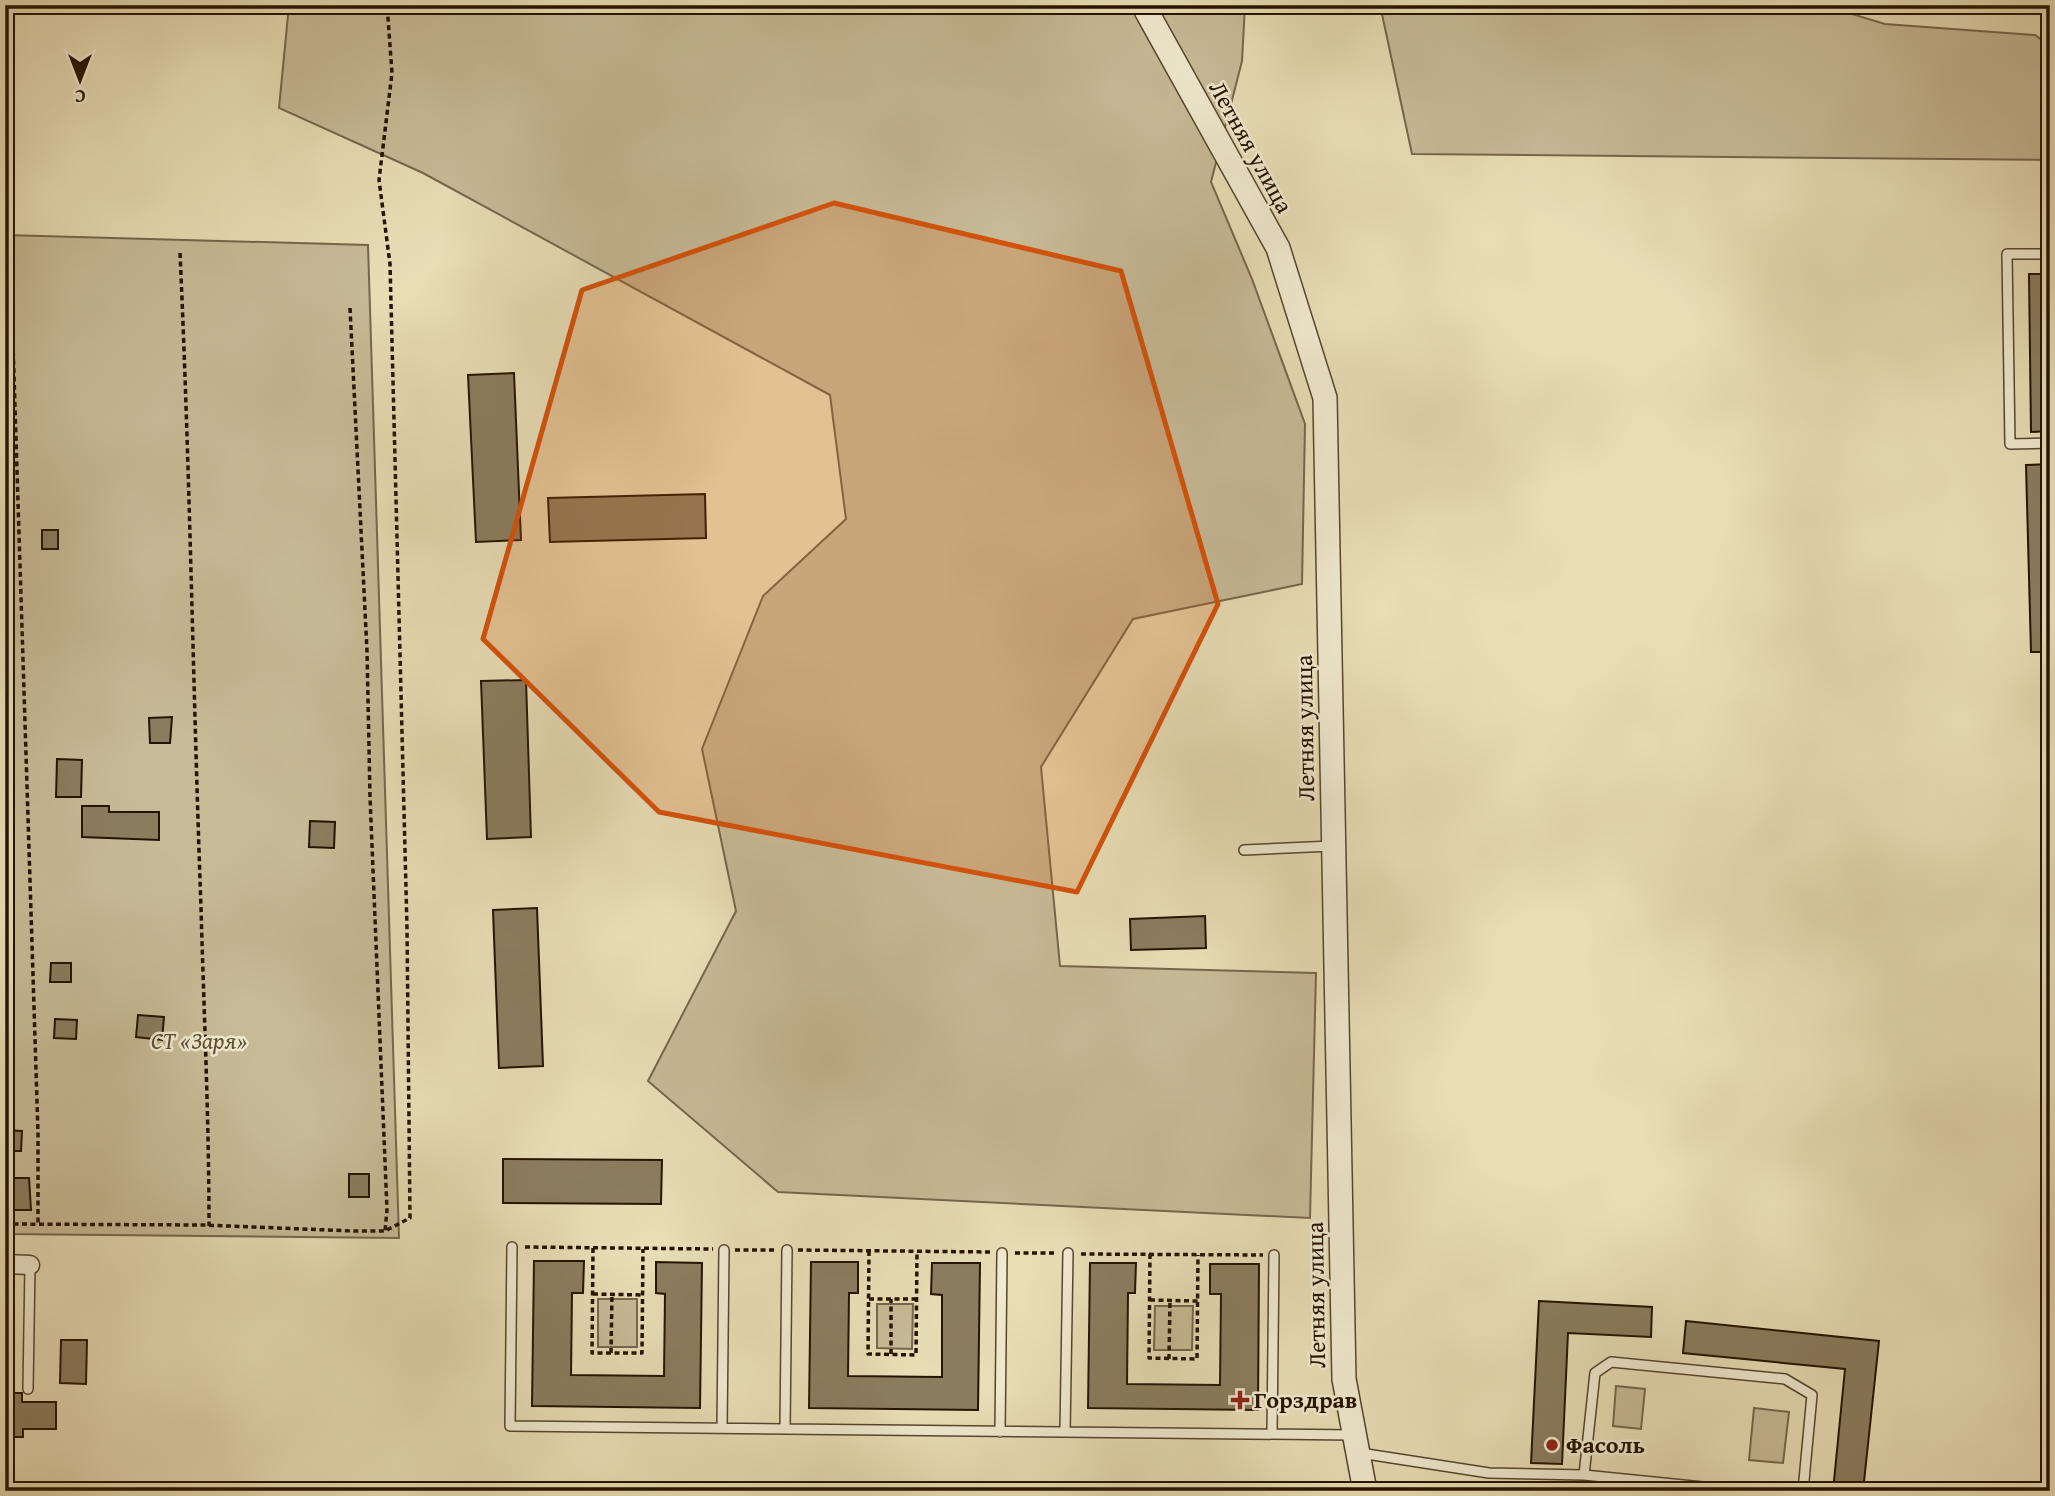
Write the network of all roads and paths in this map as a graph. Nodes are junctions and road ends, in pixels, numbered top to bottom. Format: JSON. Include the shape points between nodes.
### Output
{"nodes":[{"id":1,"x":387,"y":5,"type":"edge"},
{"id":2,"x":1143,"y":5,"type":"edge"},
{"id":3,"x":10,"y":249,"type":"dead end"},
{"id":4,"x":180,"y":253,"type":"dead end"},
{"id":5,"x":2050,"y":254,"type":"edge"},
{"id":6,"x":350,"y":308,"type":"dead end"},
{"id":7,"x":2050,"y":443,"type":"edge"},
{"id":8,"x":1334,"y":846,"type":"junction"},
{"id":9,"x":1244,"y":850,"type":"dead end"},
{"id":10,"x":5,"y":1224,"type":"edge"},
{"id":11,"x":38,"y":1225,"type":"junction"},
{"id":12,"x":209,"y":1226,"type":"junction"},
{"id":13,"x":385,"y":1231,"type":"junction"},
{"id":14,"x":512,"y":1247,"type":"joint"},
{"id":15,"x":593,"y":1248,"type":"junction"},
{"id":16,"x":643,"y":1249,"type":"junction"},
{"id":17,"x":724,"y":1250,"type":"junction"},
{"id":18,"x":787,"y":1250,"type":"junction"},
{"id":19,"x":869,"y":1251,"type":"junction"},
{"id":20,"x":917,"y":1252,"type":"junction"},
{"id":21,"x":1002,"y":1252,"type":"junction"},
{"id":22,"x":1068,"y":1253,"type":"junction"},
{"id":23,"x":1150,"y":1254,"type":"junction"},
{"id":24,"x":1198,"y":1255,"type":"junction"},
{"id":25,"x":1274,"y":1255,"type":"joint"},
{"id":26,"x":5,"y":1264,"type":"edge"},
{"id":27,"x":30,"y":1265,"type":"joint"},
{"id":28,"x":593,"y":1294,"type":"junction"},
{"id":29,"x":612,"y":1294,"type":"junction"},
{"id":30,"x":642,"y":1295,"type":"junction"},
{"id":31,"x":869,"y":1299,"type":"junction"},
{"id":32,"x":891,"y":1299,"type":"junction"},
{"id":33,"x":916,"y":1299,"type":"junction"},
{"id":34,"x":1150,"y":1300,"type":"junction"},
{"id":35,"x":1170,"y":1300,"type":"junction"},
{"id":36,"x":1198,"y":1301,"type":"junction"},
{"id":37,"x":611,"y":1353,"type":"junction"},
{"id":38,"x":891,"y":1354,"type":"junction"},
{"id":39,"x":1169,"y":1359,"type":"junction"},
{"id":40,"x":29,"y":1389,"type":"dead end"},
{"id":41,"x":722,"y":1428,"type":"junction"},
{"id":42,"x":785,"y":1429,"type":"junction"},
{"id":43,"x":1000,"y":1432,"type":"junction"},
{"id":44,"x":1065,"y":1432,"type":"junction"},
{"id":45,"x":1272,"y":1434,"type":"junction"},
{"id":46,"x":1356,"y":1444,"type":"junction"},
{"id":47,"x":1584,"y":1475,"type":"junction"},
{"id":48,"x":1365,"y":1491,"type":"edge"},
{"id":49,"x":1742,"y":1491,"type":"edge"},
{"id":50,"x":1802,"y":1491,"type":"edge"}],
"edges":[{"from":1,"to":13,"type":"path","via":[[392,73],[379,180],[390,264],[410,1218]]},
{"from":2,"to":8,"type":"street","name":"Летняя улица","via":[[1278,248],[1325,398]]},
{"from":3,"to":11,"type":"path"},
{"from":4,"to":12,"type":"path"},
{"from":5,"to":7,"type":"lane","via":[[2007,254],[2010,443]]},
{"from":6,"to":13,"type":"path","via":[[367,651]]},
{"from":8,"to":9,"type":"lane"},
{"from":8,"to":46,"type":"street","name":"Летняя улица","via":[[1344,1379]]},
{"from":10,"to":11,"type":"path"},
{"from":11,"to":12,"type":"path"},
{"from":12,"to":13,"type":"path"},
{"from":14,"to":15,"type":"path"},
{"from":14,"to":41,"type":"lane","via":[[510,1426]]},
{"from":15,"to":16,"type":"path"},
{"from":15,"to":28,"type":"path"},
{"from":16,"to":17,"type":"path"},
{"from":16,"to":30,"type":"path"},
{"from":17,"to":18,"type":"path"},
{"from":17,"to":41,"type":"lane"},
{"from":18,"to":19,"type":"path"},
{"from":18,"to":42,"type":"lane"},
{"from":19,"to":20,"type":"path"},
{"from":19,"to":31,"type":"path"},
{"from":20,"to":21,"type":"path"},
{"from":20,"to":33,"type":"path"},
{"from":21,"to":22,"type":"path"},
{"from":21,"to":43,"type":"lane"},
{"from":22,"to":23,"type":"path"},
{"from":22,"to":44,"type":"lane"},
{"from":23,"to":24,"type":"path"},
{"from":23,"to":34,"type":"path"},
{"from":24,"to":25,"type":"path"},
{"from":24,"to":36,"type":"path"},
{"from":25,"to":45,"type":"lane"},
{"from":26,"to":27,"type":"street"},
{"from":27,"to":40,"type":"lane"},
{"from":28,"to":29,"type":"path"},
{"from":28,"to":37,"type":"path","via":[[592,1353]]},
{"from":29,"to":30,"type":"path"},
{"from":29,"to":37,"type":"path"},
{"from":30,"to":37,"type":"path","via":[[642,1353]]},
{"from":31,"to":32,"type":"path"},
{"from":31,"to":38,"type":"path","via":[[868,1354]]},
{"from":32,"to":33,"type":"path"},
{"from":32,"to":38,"type":"path"},
{"from":33,"to":38,"type":"path","via":[[916,1355]]},
{"from":34,"to":35,"type":"path"},
{"from":34,"to":39,"type":"path","via":[[1149,1358]]},
{"from":35,"to":36,"type":"path"},
{"from":35,"to":39,"type":"path"},
{"from":36,"to":39,"type":"path","via":[[1197,1359]]},
{"from":41,"to":42,"type":"lane"},
{"from":42,"to":43,"type":"lane"},
{"from":43,"to":44,"type":"lane"},
{"from":44,"to":45,"type":"lane"},
{"from":45,"to":46,"type":"lane"},
{"from":46,"to":47,"type":"lane","via":[[1489,1473]]},
{"from":46,"to":48,"type":"street","name":"Летняя улица"},
{"from":47,"to":49,"type":"lane"},
{"from":47,"to":50,"type":"lane","via":[[1595,1373],[1611,1362],[1786,1379],[1812,1395]]}]}
